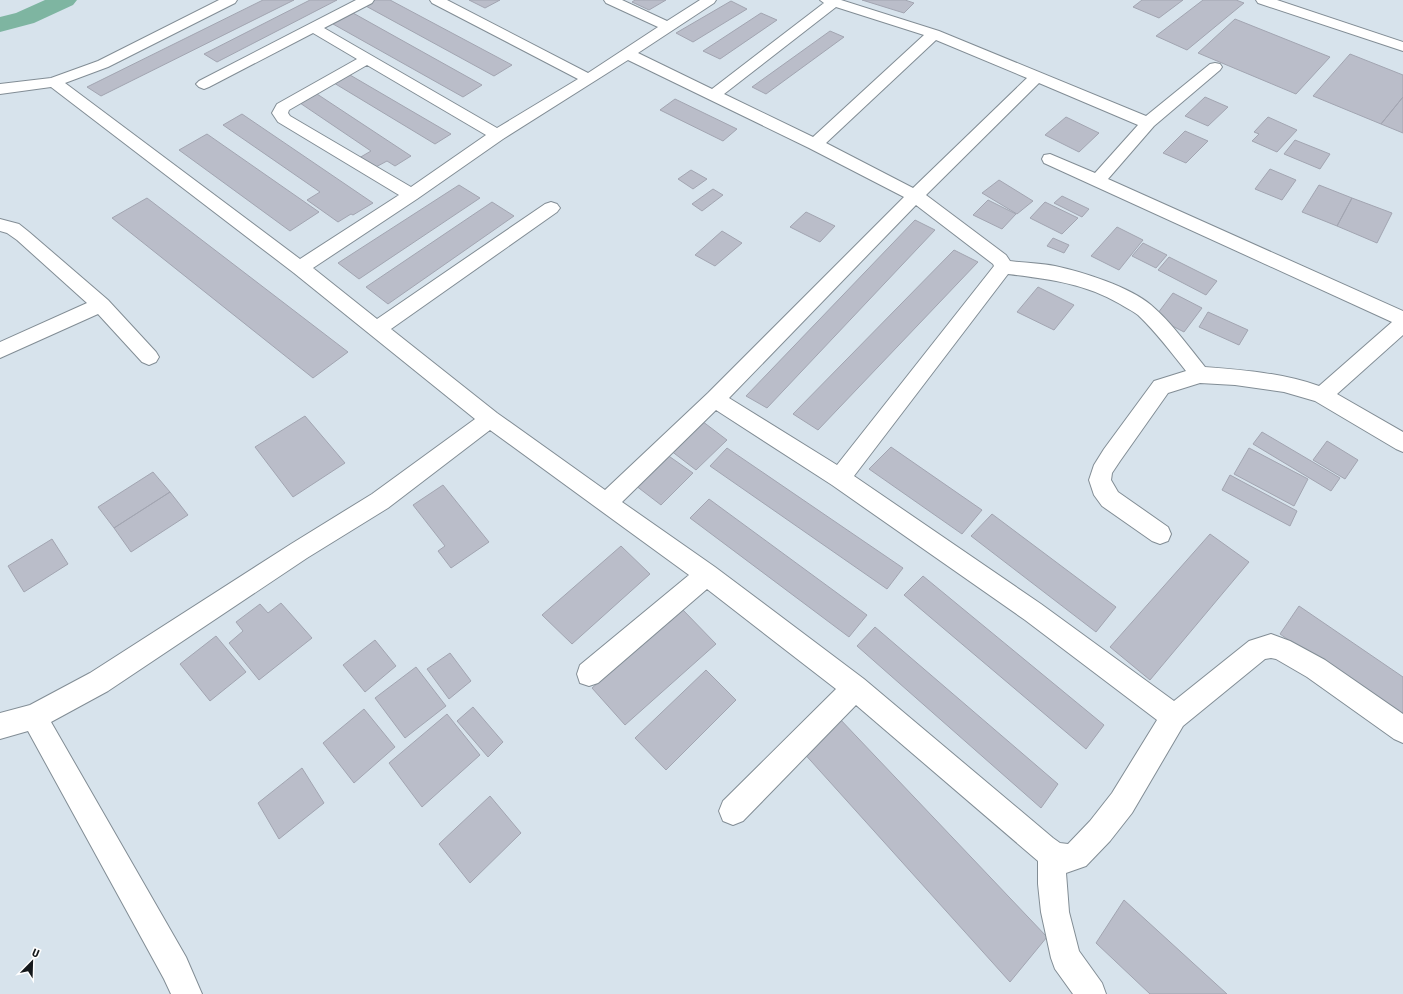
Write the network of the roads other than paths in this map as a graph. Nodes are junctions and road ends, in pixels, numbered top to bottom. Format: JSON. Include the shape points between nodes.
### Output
{"nodes":[{"id":1,"x":230,"y":0,"type":"edge"},
{"id":2,"x":367,"y":0,"type":"edge"},
{"id":3,"x":437,"y":0,"type":"edge"},
{"id":4,"x":611,"y":0,"type":"edge"},
{"id":5,"x":709,"y":0,"type":"edge"},
{"id":6,"x":1263,"y":0,"type":"edge"},
{"id":7,"x":830,"y":1,"type":"edge"},
{"id":8,"x":668,"y":27,"type":"junction"},
{"id":9,"x":313,"y":28,"type":"junction"},
{"id":10,"x":934,"y":34,"type":"junction"},
{"id":11,"x":1403,"y":47,"type":"edge"},
{"id":12,"x":627,"y":54,"type":"junction"},
{"id":13,"x":367,"y":59,"type":"junction"},
{"id":14,"x":1215,"y":67,"type":"dead end"},
{"id":15,"x":1036,"y":77,"type":"junction"},
{"id":16,"x":589,"y":79,"type":"junction"},
{"id":17,"x":54,"y":82,"type":"junction"},
{"id":18,"x":204,"y":84,"type":"dead end"},
{"id":19,"x":0,"y":89,"type":"edge"},
{"id":20,"x":713,"y":95,"type":"junction"},
{"id":21,"x":1148,"y":123,"type":"junction"},
{"id":22,"x":497,"y":135,"type":"junction"},
{"id":23,"x":815,"y":144,"type":"junction"},
{"id":24,"x":1050,"y":159,"type":"dead end"},
{"id":25,"x":1098,"y":180,"type":"junction"},
{"id":26,"x":411,"y":195,"type":"junction"},
{"id":27,"x":915,"y":196,"type":"junction"},
{"id":28,"x":551,"y":208,"type":"dead end"},
{"id":29,"x":0,"y":225,"type":"edge"},
{"id":30,"x":300,"y":268,"type":"junction"},
{"id":31,"x":1003,"y":268,"type":"junction"},
{"id":32,"x":101,"y":305,"type":"junction"},
{"id":33,"x":1403,"y":319,"type":"edge"},
{"id":34,"x":1403,"y":324,"type":"edge"},
{"id":35,"x":377,"y":330,"type":"junction"},
{"id":36,"x":0,"y":350,"type":"edge"},
{"id":37,"x":149,"y":357,"type":"dead end"},
{"id":38,"x":1200,"y":375,"type":"junction"},
{"id":39,"x":1322,"y":395,"type":"junction"},
{"id":40,"x":715,"y":399,"type":"junction"},
{"id":41,"x":490,"y":419,"type":"junction"},
{"id":42,"x":1403,"y":443,"type":"edge"},
{"id":43,"x":840,"y":478,"type":"junction"},
{"id":44,"x":607,"y":502,"type":"junction"},
{"id":45,"x":1160,"y":534,"type":"dead end"},
{"id":46,"x":707,"y":575,"type":"junction"},
{"id":47,"x":589,"y":674,"type":"dead end"},
{"id":48,"x":855,"y":688,"type":"junction"},
{"id":49,"x":34,"y":717,"type":"junction"},
{"id":50,"x":1174,"y":717,"type":"junction"},
{"id":51,"x":0,"y":726,"type":"edge"},
{"id":52,"x":1403,"y":730,"type":"edge"},
{"id":53,"x":733,"y":810,"type":"dead end"},
{"id":54,"x":1052,"y":854,"type":"junction"},
{"id":55,"x":187,"y":994,"type":"edge"},
{"id":56,"x":1091,"y":994,"type":"edge"}],
"edges":[{"from":1,"to":17,"type":"street","via":[[102,64]]},
{"from":2,"to":9,"type":"street"},
{"from":3,"to":16,"type":"street"},
{"from":4,"to":8,"type":"street"},
{"from":5,"to":8,"type":"street"},
{"from":6,"to":11,"type":"street"},
{"from":7,"to":10,"type":"street"},
{"from":7,"to":20,"type":"street"},
{"from":8,"to":12,"type":"street"},
{"from":9,"to":13,"type":"street"},
{"from":9,"to":18,"type":"street"},
{"from":10,"to":15,"type":"street"},
{"from":10,"to":23,"type":"street"},
{"from":12,"to":16,"type":"street"},
{"from":12,"to":20,"type":"street"},
{"from":13,"to":22,"type":"street"},
{"from":13,"to":26,"type":"street","via":[[296,98],[282,107],[280,113],[284,119]]},
{"from":14,"to":21,"type":"street"},
{"from":15,"to":21,"type":"street"},
{"from":15,"to":27,"type":"street"},
{"from":16,"to":22,"type":"street"},
{"from":17,"to":19,"type":"street"},
{"from":17,"to":30,"type":"street"},
{"from":20,"to":23,"type":"street"},
{"from":21,"to":25,"type":"street"},
{"from":22,"to":26,"type":"street"},
{"from":23,"to":27,"type":"street"},
{"from":24,"to":25,"type":"street"},
{"from":25,"to":33,"type":"street"},
{"from":26,"to":30,"type":"street"},
{"from":27,"to":31,"type":"street","via":[[993,254],[1000,260]]},
{"from":27,"to":40,"type":"street"},
{"from":28,"to":35,"type":"street"},
{"from":29,"to":32,"type":"street","via":[[13,228]]},
{"from":30,"to":35,"type":"street"},
{"from":31,"to":38,"type":"street","via":[[1055,273],[1090,282],[1117,294],[1143,309],[1159,324]]},
{"from":31,"to":43,"type":"street"},
{"from":32,"to":36,"type":"street"},
{"from":32,"to":37,"type":"street"},
{"from":34,"to":39,"type":"street"},
{"from":35,"to":41,"type":"street"},
{"from":38,"to":39,"type":"street","via":[[1284,384]]},
{"from":38,"to":45,"type":"street","via":[[1161,387],[1102,471],[1102,488],[1110,499]]},
{"from":39,"to":42,"type":"street"},
{"from":40,"to":43,"type":"street"},
{"from":40,"to":44,"type":"street"},
{"from":41,"to":44,"type":"street"},
{"from":41,"to":49,"type":"street","via":[[380,501],[299,550],[99,682]]},
{"from":43,"to":50,"type":"street","via":[[1033,612]]},
{"from":44,"to":46,"type":"street"},
{"from":46,"to":47,"type":"street"},
{"from":46,"to":48,"type":"street"},
{"from":48,"to":53,"type":"street"},
{"from":48,"to":54,"type":"street"},
{"from":49,"to":51,"type":"street"},
{"from":49,"to":55,"type":"street","via":[[175,968]]},
{"from":50,"to":52,"type":"street","via":[[1258,648],[1271,646],[1307,664]]},
{"from":50,"to":54,"type":"street","via":[[1122,802],[1100,831],[1076,856],[1066,859]]},
{"from":54,"to":56,"type":"street","via":[[1055,912],[1066,958]]}]}
